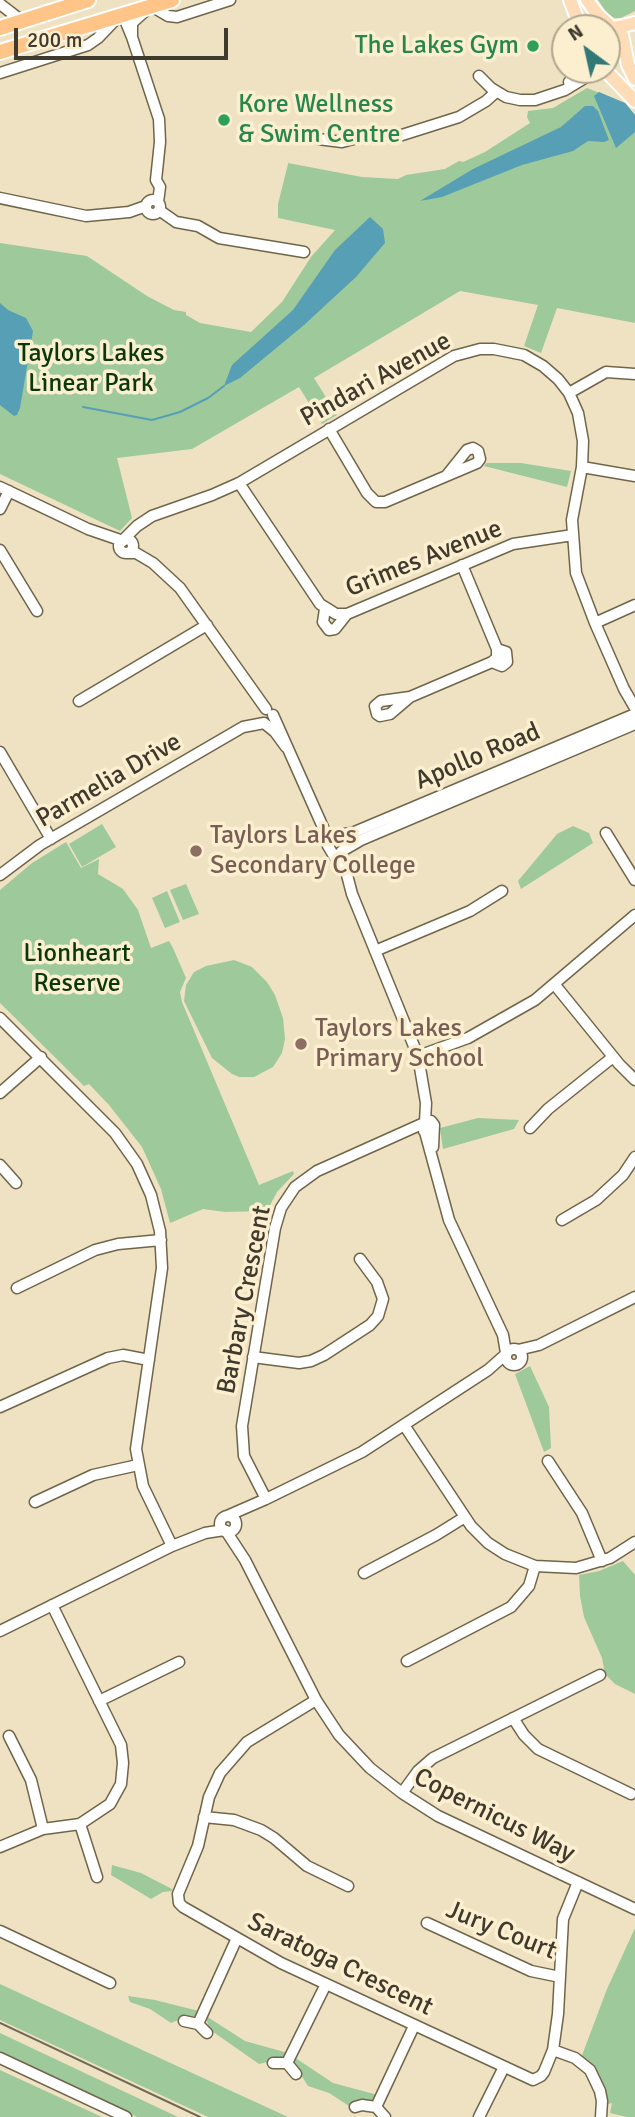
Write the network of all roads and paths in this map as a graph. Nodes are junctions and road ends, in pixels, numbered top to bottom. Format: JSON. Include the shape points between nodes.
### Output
{"nodes":[{"id":1,"x":88,"y":0,"type":"edge"},
{"id":2,"x":172,"y":0,"type":"edge"},
{"id":3,"x":230,"y":0,"type":"edge"},
{"id":4,"x":0,"y":5,"type":"edge"},
{"id":5,"x":151,"y":6,"type":"junction"},
{"id":6,"x":120,"y":16,"type":"junction"},
{"id":7,"x":22,"y":21,"type":"junction"},
{"id":8,"x":2,"y":27,"type":"edge"},
{"id":9,"x":635,"y":31,"type":"edge"},
{"id":10,"x":621,"y":36,"type":"edge"},
{"id":11,"x":132,"y":37,"type":"junction"},
{"id":12,"x":626,"y":48,"type":"junction"},
{"id":13,"x":5,"y":51,"type":"edge"},
{"id":14,"x":621,"y":57,"type":"edge"},
{"id":15,"x":0,"y":73,"type":"edge"},
{"id":16,"x":479,"y":76,"type":"dead end"},
{"id":17,"x":635,"y":79,"type":"edge"},
{"id":18,"x":565,"y":84,"type":"edge"},
{"id":19,"x":572,"y":84,"type":"edge"},
{"id":20,"x":620,"y":84,"type":"edge"},
{"id":21,"x":494,"y":90,"type":"junction"},
{"id":22,"x":552,"y":95,"type":"junction"},
{"id":23,"x":635,"y":101,"type":"edge"},
{"id":24,"x":318,"y":139,"type":"dead end"},
{"id":25,"x":0,"y":198,"type":"edge"},
{"id":26,"x":153,"y":205,"type":"junction"},
{"id":27,"x":304,"y":253,"type":"dead end"},
{"id":28,"x":635,"y":374,"type":"edge"},
{"id":29,"x":569,"y":393,"type":"junction"},
{"id":30,"x":330,"y":429,"type":"junction"},
{"id":31,"x":582,"y":467,"type":"junction"},
{"id":32,"x":447,"y":475,"type":"dead end"},
{"id":33,"x":635,"y":476,"type":"edge"},
{"id":34,"x":241,"y":482,"type":"junction"},
{"id":35,"x":5,"y":489,"type":"edge"},
{"id":36,"x":0,"y":509,"type":"edge"},
{"id":37,"x":573,"y":538,"type":"junction"},
{"id":38,"x":127,"y":545,"type":"junction"},
{"id":39,"x":0,"y":550,"type":"edge"},
{"id":40,"x":462,"y":565,"type":"junction"},
{"id":41,"x":635,"y":605,"type":"edge"},
{"id":42,"x":325,"y":609,"type":"junction"},
{"id":43,"x":37,"y":611,"type":"dead end"},
{"id":44,"x":346,"y":614,"type":"junction"},
{"id":45,"x":595,"y":623,"type":"junction"},
{"id":46,"x":207,"y":625,"type":"junction"},
{"id":47,"x":410,"y":697,"type":"dead end"},
{"id":48,"x":79,"y":701,"type":"dead end"},
{"id":49,"x":264,"y":716,"type":"junction"},
{"id":50,"x":634,"y":717,"type":"edge"},
{"id":51,"x":0,"y":753,"type":"edge"},
{"id":52,"x":606,"y":834,"type":"dead end"},
{"id":53,"x":333,"y":837,"type":"junction"},
{"id":54,"x":51,"y":839,"type":"junction"},
{"id":55,"x":338,"y":852,"type":"junction"},
{"id":56,"x":0,"y":875,"type":"edge"},
{"id":57,"x":635,"y":880,"type":"edge"},
{"id":58,"x":502,"y":891,"type":"dead end"},
{"id":59,"x":635,"y":915,"type":"edge"},
{"id":60,"x":375,"y":951,"type":"junction"},
{"id":61,"x":555,"y":985,"type":"junction"},
{"id":62,"x":0,"y":1018,"type":"edge"},
{"id":63,"x":418,"y":1056,"type":"junction"},
{"id":64,"x":41,"y":1057,"type":"junction"},
{"id":65,"x":613,"y":1057,"type":"junction"},
{"id":66,"x":635,"y":1080,"type":"edge"},
{"id":67,"x":0,"y":1093,"type":"edge"},
{"id":68,"x":428,"y":1127,"type":"junction"},
{"id":69,"x":530,"y":1128,"type":"dead end"},
{"id":70,"x":635,"y":1157,"type":"edge"},
{"id":71,"x":0,"y":1165,"type":"edge"},
{"id":72,"x":16,"y":1184,"type":"dead end"},
{"id":73,"x":562,"y":1220,"type":"dead end"},
{"id":74,"x":161,"y":1240,"type":"junction"},
{"id":75,"x":360,"y":1259,"type":"dead end"},
{"id":76,"x":17,"y":1288,"type":"dead end"},
{"id":77,"x":635,"y":1297,"type":"edge"},
{"id":78,"x":513,"y":1355,"type":"junction"},
{"id":79,"x":253,"y":1357,"type":"junction"},
{"id":80,"x":149,"y":1360,"type":"junction"},
{"id":81,"x":0,"y":1406,"type":"edge"},
{"id":82,"x":404,"y":1425,"type":"junction"},
{"id":83,"x":548,"y":1461,"type":"dead end"},
{"id":84,"x":138,"y":1465,"type":"junction"},
{"id":85,"x":266,"y":1499,"type":"junction"},
{"id":86,"x":35,"y":1502,"type":"dead end"},
{"id":87,"x":465,"y":1517,"type":"junction"},
{"id":88,"x":228,"y":1524,"type":"junction"},
{"id":89,"x":635,"y":1542,"type":"edge"},
{"id":90,"x":172,"y":1546,"type":"junction"},
{"id":91,"x":603,"y":1561,"type":"junction"},
{"id":92,"x":535,"y":1566,"type":"junction"},
{"id":93,"x":364,"y":1573,"type":"dead end"},
{"id":94,"x":52,"y":1605,"type":"junction"},
{"id":95,"x":1,"y":1629,"type":"edge"},
{"id":96,"x":407,"y":1661,"type":"dead end"},
{"id":97,"x":179,"y":1662,"type":"dead end"},
{"id":98,"x":601,"y":1675,"type":"dead end"},
{"id":99,"x":316,"y":1700,"type":"junction"},
{"id":100,"x":99,"y":1701,"type":"junction"},
{"id":101,"x":513,"y":1718,"type":"junction"},
{"id":102,"x":9,"y":1736,"type":"dead end"},
{"id":103,"x":402,"y":1793,"type":"junction"},
{"id":104,"x":632,"y":1794,"type":"edge"},
{"id":105,"x":204,"y":1816,"type":"junction"},
{"id":106,"x":80,"y":1824,"type":"junction"},
{"id":107,"x":43,"y":1829,"type":"junction"},
{"id":108,"x":0,"y":1847,"type":"edge"},
{"id":109,"x":97,"y":1877,"type":"dead end"},
{"id":110,"x":578,"y":1882,"type":"junction"},
{"id":111,"x":348,"y":1886,"type":"dead end"},
{"id":112,"x":635,"y":1909,"type":"edge"},
{"id":113,"x":426,"y":1923,"type":"dead end"},
{"id":114,"x":0,"y":1931,"type":"edge"},
{"id":115,"x":237,"y":1938,"type":"junction"},
{"id":116,"x":560,"y":1978,"type":"junction"},
{"id":117,"x":112,"y":1984,"type":"dead end"},
{"id":118,"x":326,"y":1984,"type":"junction"},
{"id":119,"x":184,"y":2021,"type":"dead end"},
{"id":120,"x":198,"y":2024,"type":"junction"},
{"id":121,"x":414,"y":2026,"type":"junction"},
{"id":122,"x":207,"y":2033,"type":"dead end"},
{"id":123,"x":553,"y":2050,"type":"junction"},
{"id":124,"x":0,"y":2058,"type":"edge"},
{"id":125,"x":273,"y":2063,"type":"dead end"},
{"id":126,"x":287,"y":2063,"type":"junction"},
{"id":127,"x":504,"y":2067,"type":"junction"},
{"id":128,"x":296,"y":2074,"type":"dead end"},
{"id":129,"x":355,"y":2107,"type":"dead end"},
{"id":130,"x":376,"y":2107,"type":"junction"},
{"id":131,"x":127,"y":2117,"type":"edge"},
{"id":132,"x":385,"y":2117,"type":"edge"},
{"id":133,"x":480,"y":2117,"type":"edge"},
{"id":134,"x":601,"y":2117,"type":"edge"}],
"edges":[{"from":1,"to":7,"type":"highway"},
{"from":2,"to":5,"type":"highway"},
{"from":3,"to":5,"type":"street","via":[[177,17]]},
{"from":4,"to":7,"type":"street"},
{"from":4,"to":8,"type":"street"},
{"from":5,"to":6,"type":"highway"},
{"from":5,"to":11,"type":"street","via":[[132,23]]},
{"from":6,"to":11,"type":"street"},
{"from":6,"to":13,"type":"highway"},
{"from":6,"to":15,"type":"street","via":[[88,45]]},
{"from":7,"to":8,"type":"highway"},
{"from":8,"to":13,"type":"highway"},
{"from":9,"to":12,"type":"main road"},
{"from":10,"to":12,"type":"main road"},
{"from":11,"to":26,"type":"street","via":[[159,119]]},
{"from":12,"to":14,"type":"main road"},
{"from":12,"to":17,"type":"main road"},
{"from":16,"to":21,"type":"street"},
{"from":18,"to":22,"type":"street"},
{"from":19,"to":22,"type":"street"},
{"from":20,"to":23,"type":"main road"},
{"from":21,"to":22,"type":"street","via":[[520,100]]},
{"from":21,"to":24,"type":"street","via":[[452,120],[402,135],[369,135],[342,142]]},
{"from":25,"to":26,"type":"street","via":[[86,216]]},
{"from":26,"to":27,"type":"street","via":[[176,222],[198,226],[219,238]]},
{"from":28,"to":29,"type":"street","via":[[606,372]]},
{"from":29,"to":30,"type":"street","name":"Pindari Avenue","via":[[532,359],[509,351],[480,349],[442,361]]},
{"from":29,"to":31,"type":"street","name":"Pindari Avenue","via":[[581,423]]},
{"from":30,"to":32,"type":"street","via":[[376,502]]},
{"from":30,"to":34,"type":"street","name":"Pindari Avenue"},
{"from":31,"to":33,"type":"street"},
{"from":31,"to":37,"type":"street","name":"Pindari Avenue"},
{"from":34,"to":38,"type":"street","name":"Pindari Avenue","via":[[147,519]]},
{"from":34,"to":42,"type":"street","name":"Grimes Avenue"},
{"from":35,"to":36,"type":"street"},
{"from":35,"to":38,"type":"street"},
{"from":37,"to":40,"type":"street","name":"Grimes Avenue","via":[[513,544]]},
{"from":37,"to":45,"type":"street","name":"Pindari Avenue","via":[[576,573]]},
{"from":38,"to":46,"type":"street","via":[[180,588]]},
{"from":39,"to":43,"type":"street"},
{"from":40,"to":44,"type":"street","name":"Grimes Avenue"},
{"from":40,"to":47,"type":"street","via":[[497,658]]},
{"from":41,"to":45,"type":"street"},
{"from":42,"to":44,"type":"street","name":"Grimes Avenue"},
{"from":42,"to":44,"type":"street","via":[[323,622],[329,630]]},
{"from":45,"to":50,"type":"street","name":"Pindari Avenue"},
{"from":46,"to":48,"type":"street"},
{"from":46,"to":49,"type":"street"},
{"from":49,"to":53,"type":"street","via":[[286,747],[319,818]]},
{"from":49,"to":54,"type":"street","name":"Parmelia Drive"},
{"from":50,"to":53,"type":"street","name":"Apollo Road"},
{"from":50,"to":55,"type":"street","name":"Apollo Road"},
{"from":51,"to":54,"type":"street"},
{"from":52,"to":57,"type":"street"},
{"from":53,"to":55,"type":"street"},
{"from":54,"to":56,"type":"street","name":"Parmelia Drive"},
{"from":55,"to":60,"type":"street"},
{"from":58,"to":60,"type":"street","via":[[470,911]]},
{"from":59,"to":61,"type":"street"},
{"from":60,"to":63,"type":"street"},
{"from":61,"to":63,"type":"street","via":[[484,1031]]},
{"from":61,"to":65,"type":"street"},
{"from":62,"to":64,"type":"street"},
{"from":63,"to":68,"type":"street"},
{"from":64,"to":67,"type":"street"},
{"from":64,"to":74,"type":"street","via":[[126,1147],[145,1181]]},
{"from":65,"to":66,"type":"street"},
{"from":65,"to":69,"type":"street"},
{"from":68,"to":78,"type":"street","via":[[454,1232]]},
{"from":68,"to":79,"type":"street","name":"Barbary Crescent","via":[[317,1171],[286,1198],[275,1228]]},
{"from":70,"to":73,"type":"street","via":[[596,1200]]},
{"from":71,"to":72,"type":"street"},
{"from":74,"to":76,"type":"street","via":[[95,1250]]},
{"from":74,"to":80,"type":"street","via":[[161,1279]]},
{"from":75,"to":79,"type":"street","via":[[377,1282],[383,1300],[370,1325],[311,1361]]},
{"from":77,"to":78,"type":"street"},
{"from":78,"to":82,"type":"street"},
{"from":79,"to":85,"type":"street","name":"Barbary Crescent","via":[[242,1441],[244,1455]]},
{"from":80,"to":81,"type":"street","via":[[108,1357]]},
{"from":80,"to":84,"type":"street","via":[[137,1431]]},
{"from":82,"to":85,"type":"street","via":[[356,1456]]},
{"from":82,"to":87,"type":"street"},
{"from":83,"to":91,"type":"street","via":[[586,1519]]},
{"from":84,"to":86,"type":"street","via":[[93,1475]]},
{"from":84,"to":90,"type":"street","via":[[143,1486]]},
{"from":85,"to":88,"type":"street"},
{"from":87,"to":92,"type":"street","via":[[495,1549]]},
{"from":87,"to":93,"type":"street"},
{"from":88,"to":90,"type":"street"},
{"from":88,"to":99,"type":"street","name":"Copernicus Way"},
{"from":89,"to":91,"type":"street"},
{"from":90,"to":94,"type":"street"},
{"from":91,"to":92,"type":"street","via":[[565,1569]]},
{"from":92,"to":96,"type":"street","via":[[528,1586],[511,1608]]},
{"from":94,"to":95,"type":"street"},
{"from":94,"to":100,"type":"street"},
{"from":97,"to":100,"type":"street"},
{"from":98,"to":101,"type":"street"},
{"from":99,"to":103,"type":"street","name":"Copernicus Way","via":[[348,1745]]},
{"from":99,"to":105,"type":"street","name":"Saratoga Crescent","via":[[238,1750],[220,1773]]},
{"from":100,"to":106,"type":"street","via":[[121,1745],[121,1784],[110,1804]]},
{"from":101,"to":103,"type":"street","via":[[433,1758]]},
{"from":101,"to":104,"type":"street","via":[[538,1749]]},
{"from":102,"to":107,"type":"street","via":[[31,1780]]},
{"from":103,"to":110,"type":"street","name":"Copernicus Way","via":[[450,1823]]},
{"from":105,"to":111,"type":"street","via":[[261,1830],[307,1866]]},
{"from":105,"to":115,"type":"street","name":"Saratoga Crescent","via":[[178,1903]]},
{"from":106,"to":107,"type":"street"},
{"from":106,"to":109,"type":"street"},
{"from":107,"to":108,"type":"street"},
{"from":110,"to":112,"type":"street","name":"Copernicus Way"},
{"from":110,"to":116,"type":"street","name":"Saratoga Crescent","via":[[564,1919]]},
{"from":113,"to":116,"type":"street","name":"Jury Court","via":[[531,1971]]},
{"from":114,"to":117,"type":"street"},
{"from":115,"to":118,"type":"street","name":"Saratoga Crescent"},
{"from":115,"to":120,"type":"street"},
{"from":116,"to":123,"type":"street","name":"Saratoga Crescent"},
{"from":118,"to":121,"type":"street","name":"Saratoga Crescent"},
{"from":118,"to":126,"type":"street"},
{"from":119,"to":120,"type":"street"},
{"from":120,"to":122,"type":"street"},
{"from":121,"to":127,"type":"street","name":"Saratoga Crescent"},
{"from":121,"to":130,"type":"street"},
{"from":123,"to":127,"type":"street","name":"Saratoga Crescent","via":[[537,2079]]},
{"from":123,"to":134,"type":"street","via":[[590,2070],[600,2091]]},
{"from":124,"to":131,"type":"street"},
{"from":125,"to":126,"type":"street"},
{"from":126,"to":128,"type":"street"},
{"from":127,"to":133,"type":"street"},
{"from":129,"to":130,"type":"street"},
{"from":130,"to":132,"type":"street"}]}
